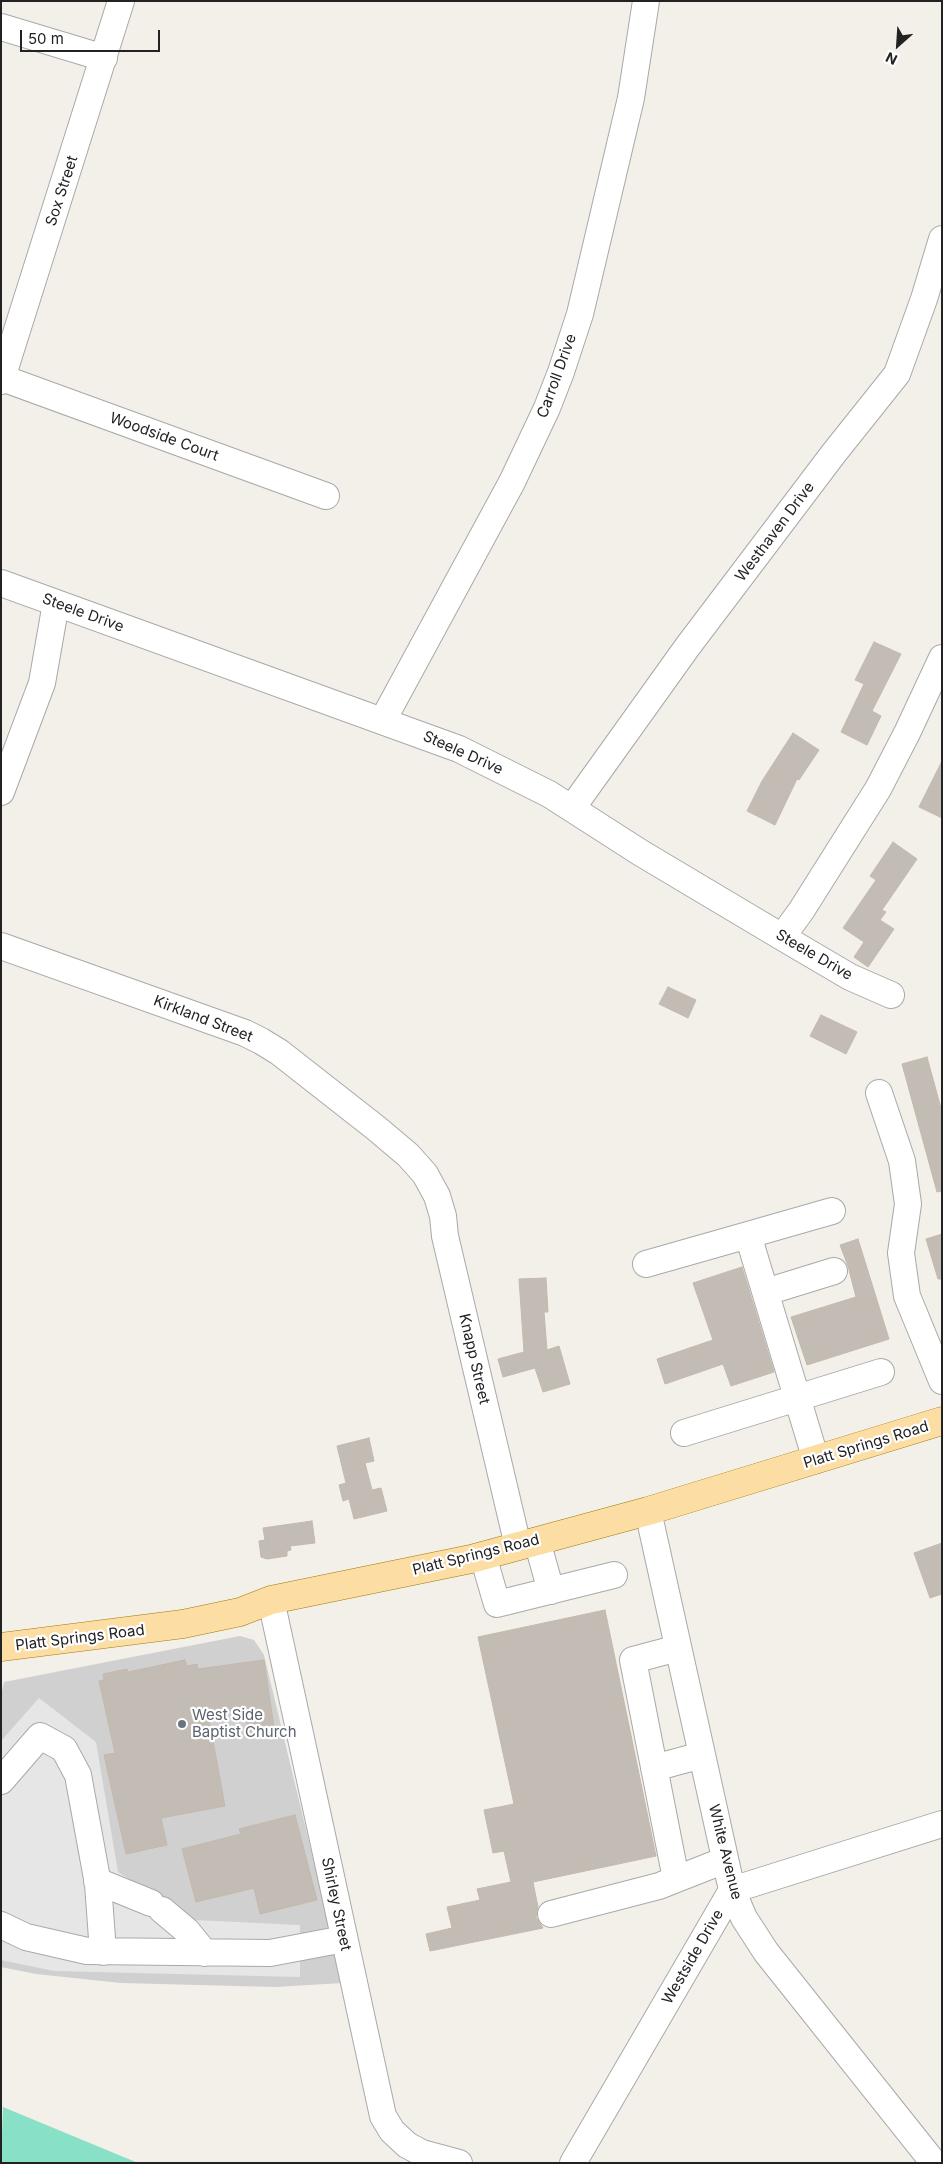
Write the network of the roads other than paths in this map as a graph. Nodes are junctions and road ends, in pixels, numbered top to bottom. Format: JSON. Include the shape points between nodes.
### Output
{"nodes":[{"id":1,"x":646,"y":1,"type":"edge"},
{"id":2,"x":113,"y":3,"type":"edge"},
{"id":3,"x":1,"y":28,"type":"edge"},
{"id":4,"x":104,"y":58,"type":"junction"},
{"id":5,"x":942,"y":239,"type":"edge"},
{"id":6,"x":2,"y":379,"type":"edge"},
{"id":7,"x":326,"y":496,"type":"dead end"},
{"id":8,"x":1,"y":583,"type":"edge"},
{"id":9,"x":56,"y":603,"type":"junction"},
{"id":10,"x":942,"y":658,"type":"edge"},
{"id":11,"x":383,"y":720,"type":"junction"},
{"id":12,"x":1,"y":792,"type":"edge"},
{"id":13,"x":572,"y":808,"type":"junction"},
{"id":14,"x":782,"y":937,"type":"junction"},
{"id":15,"x":1,"y":946,"type":"edge"},
{"id":16,"x":891,"y":995,"type":"dead end"},
{"id":17,"x":879,"y":1093,"type":"dead end"},
{"id":18,"x":425,"y":1174,"type":"joint"},
{"id":19,"x":832,"y":1211,"type":"dead end"},
{"id":20,"x":748,"y":1236,"type":"junction"},
{"id":21,"x":646,"y":1264,"type":"dead end"},
{"id":22,"x":834,"y":1271,"type":"dead end"},
{"id":23,"x":766,"y":1292,"type":"junction"},
{"id":24,"x":937,"y":1355,"type":"edge"},
{"id":25,"x":881,"y":1372,"type":"dead end"},
{"id":26,"x":942,"y":1380,"type":"edge"},
{"id":27,"x":797,"y":1398,"type":"junction"},
{"id":28,"x":942,"y":1421,"type":"edge"},
{"id":29,"x":684,"y":1433,"type":"dead end"},
{"id":30,"x":816,"y":1460,"type":"junction"},
{"id":31,"x":648,"y":1511,"type":"junction"},
{"id":32,"x":528,"y":1543,"type":"junction"},
{"id":33,"x":483,"y":1556,"type":"junction"},
{"id":34,"x":614,"y":1575,"type":"dead end"},
{"id":35,"x":551,"y":1591,"type":"junction"},
{"id":36,"x":270,"y":1600,"type":"junction"},
{"id":37,"x":1,"y":1647,"type":"edge"},
{"id":38,"x":678,"y":1648,"type":"junction"},
{"id":39,"x":702,"y":1755,"type":"junction"},
{"id":40,"x":654,"y":1768,"type":"junction"},
{"id":41,"x":1,"y":1781,"type":"edge"},
{"id":42,"x":942,"y":1824,"type":"edge"},
{"id":43,"x":725,"y":1860,"type":"junction"},
{"id":44,"x":676,"y":1879,"type":"junction"},
{"id":45,"x":97,"y":1881,"type":"junction"},
{"id":46,"x":732,"y":1890,"type":"junction"},
{"id":47,"x":551,"y":1914,"type":"dead end"},
{"id":48,"x":1,"y":1925,"type":"edge"},
{"id":49,"x":344,"y":1939,"type":"junction"},
{"id":50,"x":103,"y":1952,"type":"junction"},
{"id":51,"x":205,"y":1952,"type":"junction"},
{"id":52,"x":459,"y":2163,"type":"edge"},
{"id":53,"x":573,"y":2163,"type":"edge"},
{"id":54,"x":934,"y":2163,"type":"edge"}],
"edges":[{"from":1,"to":11,"type":"street","name":"Carroll Drive","via":[[631,98],[580,314],[562,372],[512,482]]},
{"from":2,"to":4,"type":"street","name":"Sox Street"},
{"from":3,"to":4,"type":"street"},
{"from":4,"to":6,"type":"street","name":"Sox Street"},
{"from":5,"to":13,"type":"street","name":"Westhaven Drive","via":[[897,374],[688,646]]},
{"from":6,"to":7,"type":"street","name":"Woodside Court"},
{"from":8,"to":9,"type":"street","name":"Steele Drive"},
{"from":9,"to":11,"type":"street","name":"Steele Drive"},
{"from":9,"to":12,"type":"street","via":[[42,683]]},
{"from":10,"to":14,"type":"street","via":[[878,789]]},
{"from":11,"to":13,"type":"street","name":"Steele Drive","via":[[459,749]]},
{"from":13,"to":14,"type":"street","name":"Steele Drive"},
{"from":14,"to":16,"type":"street","name":"Steele Drive"},
{"from":15,"to":18,"type":"street","name":"Kirkland Street","via":[[261,1041],[376,1128]]},
{"from":17,"to":24,"type":"street","via":[[902,1161],[908,1204],[901,1253],[907,1296]]},
{"from":18,"to":32,"type":"street","name":"Knapp Street","via":[[443,1216],[445,1236]]},
{"from":19,"to":20,"type":"street"},
{"from":20,"to":21,"type":"street"},
{"from":20,"to":23,"type":"street"},
{"from":22,"to":23,"type":"street"},
{"from":23,"to":27,"type":"street"},
{"from":24,"to":26,"type":"street"},
{"from":25,"to":27,"type":"street"},
{"from":27,"to":29,"type":"street"},
{"from":27,"to":30,"type":"street"},
{"from":28,"to":30,"type":"main road","name":"Platt Springs Road"},
{"from":30,"to":31,"type":"main road","name":"Platt Springs Road"},
{"from":31,"to":32,"type":"main road","name":"Platt Springs Road"},
{"from":31,"to":38,"type":"street","name":"White Avenue"},
{"from":32,"to":33,"type":"main road","name":"Platt Springs Road"},
{"from":32,"to":35,"type":"street","name":"Knapp Street"},
{"from":33,"to":35,"type":"street","via":[[497,1604]]},
{"from":33,"to":36,"type":"main road","name":"Platt Springs Road"},
{"from":34,"to":35,"type":"street"},
{"from":36,"to":37,"type":"main road","name":"Platt Springs Road","via":[[240,1612],[179,1625]]},
{"from":36,"to":49,"type":"street","name":"Shirley Street"},
{"from":38,"to":39,"type":"street","name":"White Avenue"},
{"from":38,"to":40,"type":"street","via":[[633,1660]]},
{"from":39,"to":40,"type":"street"},
{"from":39,"to":43,"type":"street","name":"White Avenue"},
{"from":40,"to":44,"type":"street"},
{"from":41,"to":45,"type":"street","via":[[40,1736],[64,1749],[78,1776]]},
{"from":42,"to":46,"type":"street"},
{"from":43,"to":44,"type":"street"},
{"from":43,"to":46,"type":"street","name":"White Avenue"},
{"from":44,"to":47,"type":"street"},
{"from":45,"to":50,"type":"street"},
{"from":45,"to":51,"type":"street","via":[[157,1907],[187,1931]]},
{"from":46,"to":53,"type":"street","name":"Westside Drive"},
{"from":46,"to":54,"type":"street","name":"White Avenue","via":[[744,1918],[766,1952]]},
{"from":48,"to":50,"type":"street","via":[[26,1937]]},
{"from":49,"to":51,"type":"street","via":[[270,1953]]},
{"from":49,"to":52,"type":"street","name":"Shirley Street","via":[[383,2116],[392,2131],[407,2145],[422,2153]]},
{"from":50,"to":51,"type":"street"}]}
